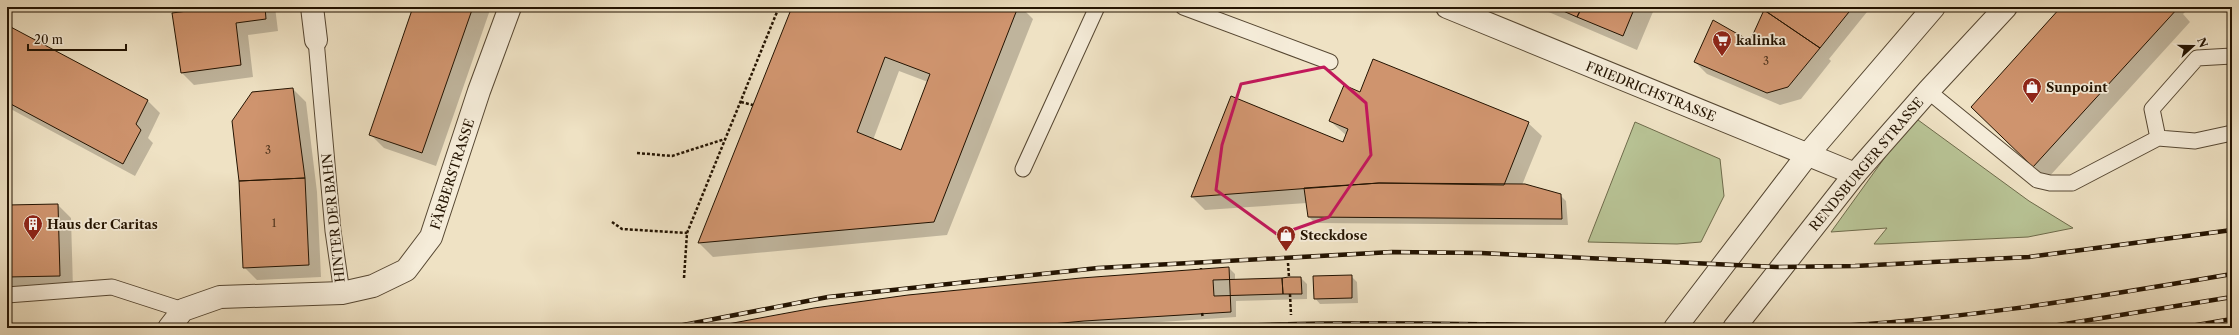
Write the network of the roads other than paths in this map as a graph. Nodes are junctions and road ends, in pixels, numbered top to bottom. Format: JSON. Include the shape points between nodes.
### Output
{"nodes":[{"id":1,"x":312,"y":7,"type":"edge"},
{"id":2,"x":510,"y":7,"type":"edge"},
{"id":3,"x":1097,"y":7,"type":"edge"},
{"id":4,"x":1182,"y":7,"type":"edge"},
{"id":5,"x":1446,"y":7,"type":"edge"},
{"id":6,"x":1934,"y":7,"type":"edge"},
{"id":7,"x":2006,"y":7,"type":"edge"},
{"id":8,"x":316,"y":40,"type":"joint"},
{"id":9,"x":2232,"y":56,"type":"edge"},
{"id":10,"x":1330,"y":62,"type":"dead end"},
{"id":11,"x":1928,"y":90,"type":"junction"},
{"id":12,"x":2232,"y":133,"type":"edge"},
{"id":13,"x":2158,"y":138,"type":"junction"},
{"id":14,"x":1808,"y":154,"type":"junction"},
{"id":15,"x":1023,"y":169,"type":"dead end"},
{"id":16,"x":1855,"y":174,"type":"junction"},
{"id":17,"x":342,"y":293,"type":"junction"},
{"id":18,"x":7,"y":294,"type":"edge"},
{"id":19,"x":183,"y":310,"type":"junction"},
{"id":20,"x":169,"y":328,"type":"edge"},
{"id":21,"x":1675,"y":328,"type":"edge"},
{"id":22,"x":1734,"y":328,"type":"edge"}],
"edges":[{"from":1,"to":8,"type":"street","name":"HINTER DER BAHN"},
{"from":2,"to":17,"type":"street","name":"FÄRBERSTRASSE","via":[[479,91],[431,237],[406,270],[373,286]]},
{"from":3,"to":15,"type":"lane"},
{"from":4,"to":10,"type":"lane"},
{"from":5,"to":14,"type":"street","name":"FRIEDRICHSTRASSE"},
{"from":6,"to":14,"type":"street"},
{"from":7,"to":11,"type":"street","name":"RENDSBURGER STRASSE"},
{"from":8,"to":17,"type":"lane","name":"HINTER DER BAHN","via":[[333,232]]},
{"from":9,"to":13,"type":"lane","via":[[2197,58],[2152,109]]},
{"from":11,"to":13,"type":"lane","via":[[2037,180],[2050,183],[2072,183]]},
{"from":11,"to":16,"type":"street","name":"RENDSBURGER STRASSE"},
{"from":12,"to":13,"type":"lane","via":[[2195,141]]},
{"from":14,"to":16,"type":"street","name":"FRIEDRICHSTRASSE"},
{"from":14,"to":21,"type":"street"},
{"from":16,"to":22,"type":"street","name":"RENDSBURGER STRASSE"},
{"from":17,"to":19,"type":"street","name":"HINTER DER BAHN","via":[[220,297]]},
{"from":18,"to":19,"type":"lane","via":[[112,287]]},
{"from":19,"to":20,"type":"street"}]}
